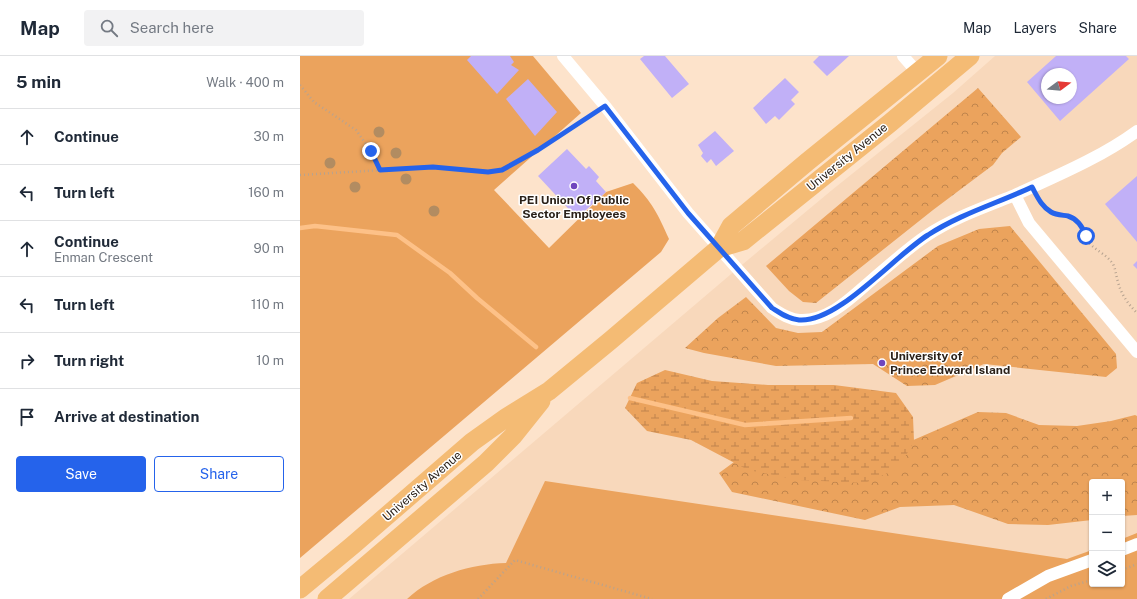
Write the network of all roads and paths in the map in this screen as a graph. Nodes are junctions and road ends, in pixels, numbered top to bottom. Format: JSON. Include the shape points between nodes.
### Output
{"nodes":[{"id":1,"x":563,"y":56,"type":"edge"},
{"id":2,"x":903,"y":56,"type":"edge"},
{"id":3,"x":938,"y":56,"type":"edge"},
{"id":4,"x":970,"y":56,"type":"edge"},
{"id":5,"x":918,"y":73,"type":"junction"},
{"id":6,"x":300,"y":85,"type":"edge"},
{"id":7,"x":605,"y":106,"type":"junction"},
{"id":8,"x":1137,"y":131,"type":"edge"},
{"id":9,"x":380,"y":170,"type":"junction"},
{"id":10,"x":300,"y":176,"type":"edge"},
{"id":11,"x":1032,"y":187,"type":"junction"},
{"id":12,"x":1014,"y":195,"type":"junction"},
{"id":13,"x":725,"y":255,"type":"junction"},
{"id":14,"x":1137,"y":313,"type":"edge"},
{"id":15,"x":1137,"y":352,"type":"edge"},
{"id":16,"x":549,"y":390,"type":"junction"},
{"id":17,"x":1137,"y":544,"type":"edge"},
{"id":18,"x":1125,"y":549,"type":"edge"},
{"id":19,"x":1089,"y":561,"type":"edge"},
{"id":20,"x":1137,"y":564,"type":"edge"},
{"id":21,"x":1125,"y":569,"type":"edge"},
{"id":22,"x":1089,"y":581,"type":"edge"},
{"id":23,"x":300,"y":589,"type":"edge"},
{"id":24,"x":327,"y":599,"type":"edge"},
{"id":25,"x":478,"y":599,"type":"edge"},
{"id":26,"x":652,"y":599,"type":"edge"},
{"id":27,"x":1008,"y":599,"type":"edge"},
{"id":28,"x":1046,"y":599,"type":"edge"}],
"edges":[{"from":1,"to":7,"type":"street"},
{"from":2,"to":5,"type":"street"},
{"from":3,"to":5,"type":"main road","name":"University Avenue"},
{"from":4,"to":13,"type":"main road","name":"University Avenue"},
{"from":5,"to":13,"type":"main road","name":"University Avenue","via":[[731,226]]},
{"from":6,"to":9,"type":"path","via":[[314,102],[356,130],[371,151]]},
{"from":7,"to":9,"type":"path","via":[[538,150],[502,170],[488,172],[433,167]]},
{"from":7,"to":13,"type":"street","via":[[688,213]]},
{"from":8,"to":11,"type":"street","via":[[1105,152]]},
{"from":9,"to":10,"type":"path"},
{"from":11,"to":12,"type":"street"},
{"from":11,"to":14,"type":"path","via":[[1045,208],[1056,215],[1069,216],[1076,220],[1089,242],[1110,261],[1120,290]]},
{"from":12,"to":13,"type":"street","via":[[927,235],[843,304],[814,319],[791,318],[772,308]]},
{"from":12,"to":15,"type":"street","via":[[1029,223]]},
{"from":13,"to":16,"type":"main road","name":"University Avenue"},
{"from":16,"to":23,"type":"main road","name":"University Avenue","via":[[472,442]]},
{"from":16,"to":24,"type":"main road","name":"University Avenue","via":[[513,436],[486,463]]},
{"from":17,"to":18,"type":"street"},
{"from":19,"to":27,"type":"street","via":[[1048,576]]},
{"from":20,"to":21,"type":"path"},
{"from":22,"to":28,"type":"path","via":[[1071,586]]},
{"from":25,"to":26,"type":"path","via":[[515,560]]}]}
